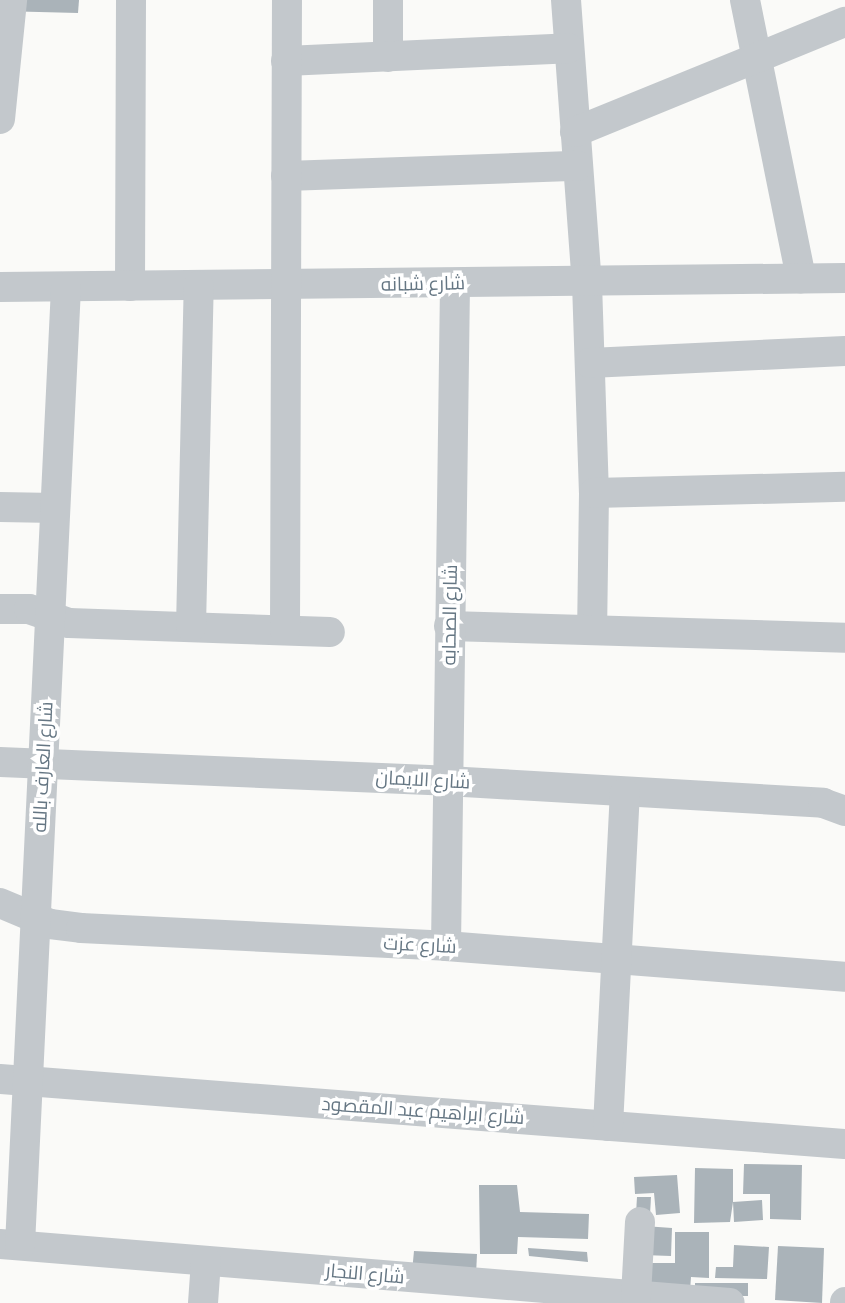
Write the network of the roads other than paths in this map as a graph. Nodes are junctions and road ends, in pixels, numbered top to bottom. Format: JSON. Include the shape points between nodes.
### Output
{"nodes":[{"id":1,"x":12,"y":0,"type":"edge"},
{"id":2,"x":131,"y":0,"type":"edge"},
{"id":3,"x":286,"y":0,"type":"edge"},
{"id":4,"x":388,"y":0,"type":"edge"},
{"id":5,"x":565,"y":0,"type":"edge"},
{"id":6,"x":745,"y":0,"type":"edge"},
{"id":7,"x":845,"y":22,"type":"edge"},
{"id":8,"x":569,"y":48,"type":"junction"},
{"id":9,"x":388,"y":57,"type":"junction"},
{"id":10,"x":758,"y":57,"type":"junction"},
{"id":11,"x":286,"y":61,"type":"junction"},
{"id":12,"x":0,"y":118,"type":"edge"},
{"id":13,"x":575,"y":132,"type":"junction"},
{"id":14,"x":578,"y":166,"type":"junction"},
{"id":15,"x":286,"y":176,"type":"junction"},
{"id":16,"x":801,"y":278,"type":"junction"},
{"id":17,"x":845,"y":278,"type":"edge"},
{"id":18,"x":587,"y":283,"type":"junction"},
{"id":19,"x":455,"y":284,"type":"junction"},
{"id":20,"x":130,"y":286,"type":"junction"},
{"id":21,"x":199,"y":286,"type":"junction"},
{"id":22,"x":287,"y":286,"type":"junction"},
{"id":23,"x":0,"y":287,"type":"edge"},
{"id":24,"x":66,"y":288,"type":"junction"},
{"id":25,"x":845,"y":351,"type":"edge"},
{"id":26,"x":590,"y":363,"type":"junction"},
{"id":27,"x":845,"y":487,"type":"edge"},
{"id":28,"x":594,"y":494,"type":"junction"},
{"id":29,"x":0,"y":507,"type":"edge"},
{"id":30,"x":55,"y":508,"type":"junction"},
{"id":31,"x":0,"y":609,"type":"edge"},
{"id":32,"x":50,"y":616,"type":"junction"},
{"id":33,"x":449,"y":626,"type":"junction"},
{"id":34,"x":191,"y":627,"type":"junction"},
{"id":35,"x":593,"y":629,"type":"junction"},
{"id":36,"x":285,"y":630,"type":"junction"},
{"id":37,"x":330,"y":632,"type":"dead end"},
{"id":38,"x":845,"y":638,"type":"edge"},
{"id":39,"x":0,"y":762,"type":"edge"},
{"id":40,"x":43,"y":763,"type":"junction"},
{"id":41,"x":447,"y":781,"type":"junction"},
{"id":42,"x":625,"y":793,"type":"junction"},
{"id":43,"x":845,"y":811,"type":"edge"},
{"id":44,"x":0,"y":903,"type":"edge"},
{"id":45,"x":36,"y":918,"type":"junction"},
{"id":46,"x":446,"y":946,"type":"junction"},
{"id":47,"x":616,"y":959,"type":"junction"},
{"id":48,"x":845,"y":977,"type":"edge"},
{"id":49,"x":14,"y":1080,"type":"edge"},
{"id":50,"x":608,"y":1126,"type":"junction"},
{"id":51,"x":845,"y":1144,"type":"edge"},
{"id":52,"x":640,"y":1222,"type":"dead end"},
{"id":53,"x":10,"y":1245,"type":"edge"},
{"id":54,"x":206,"y":1261,"type":"junction"},
{"id":55,"x":636,"y":1296,"type":"junction"},
{"id":56,"x":203,"y":1303,"type":"edge"},
{"id":57,"x":730,"y":1303,"type":"edge"}],
"edges":[{"from":1,"to":12,"type":"street"},
{"from":2,"to":20,"type":"street"},
{"from":3,"to":11,"type":"street"},
{"from":4,"to":9,"type":"street"},
{"from":5,"to":8,"type":"street"},
{"from":6,"to":10,"type":"street"},
{"from":7,"to":10,"type":"street"},
{"from":8,"to":9,"type":"street"},
{"from":8,"to":13,"type":"street"},
{"from":9,"to":11,"type":"street"},
{"from":10,"to":13,"type":"street"},
{"from":10,"to":16,"type":"street"},
{"from":11,"to":15,"type":"street"},
{"from":13,"to":14,"type":"street"},
{"from":14,"to":15,"type":"street"},
{"from":14,"to":18,"type":"street"},
{"from":15,"to":22,"type":"street"},
{"from":16,"to":17,"type":"street","name":"شارع شبانه"},
{"from":16,"to":18,"type":"street","name":"شارع شبانه"},
{"from":18,"to":19,"type":"street","name":"شارع شبانه"},
{"from":18,"to":26,"type":"street"},
{"from":19,"to":22,"type":"street","name":"شارع شبانه"},
{"from":19,"to":33,"type":"street","name":"شارع الصحابه"},
{"from":20,"to":21,"type":"street","name":"شارع شبانه"},
{"from":20,"to":24,"type":"street","name":"شارع شبانه"},
{"from":21,"to":22,"type":"street","name":"شارع شبانه"},
{"from":21,"to":34,"type":"street"},
{"from":22,"to":36,"type":"street"},
{"from":23,"to":24,"type":"street","name":"شارع شبانه"},
{"from":24,"to":30,"type":"street","name":"شارع العارف بالله"},
{"from":25,"to":26,"type":"street"},
{"from":26,"to":28,"type":"street"},
{"from":27,"to":28,"type":"street"},
{"from":28,"to":35,"type":"street"},
{"from":29,"to":30,"type":"street"},
{"from":30,"to":32,"type":"street","name":"شارع العارف بالله"},
{"from":31,"to":32,"type":"street","via":[[29,609]]},
{"from":32,"to":34,"type":"street","via":[[69,623]]},
{"from":32,"to":40,"type":"street","name":"شارع العارف بالله"},
{"from":33,"to":35,"type":"street"},
{"from":33,"to":41,"type":"street","name":"شارع الصحابه"},
{"from":34,"to":36,"type":"street"},
{"from":35,"to":38,"type":"street"},
{"from":36,"to":37,"type":"street"},
{"from":39,"to":40,"type":"street","name":"شارع الايمان"},
{"from":40,"to":41,"type":"street","name":"شارع الايمان"},
{"from":40,"to":45,"type":"street","name":"شارع العارف بالله"},
{"from":41,"to":42,"type":"street","name":"شارع الايمان"},
{"from":41,"to":46,"type":"street","name":"شارع الصحابه"},
{"from":42,"to":43,"type":"street","name":"شارع الايمان","via":[[823,803]]},
{"from":42,"to":47,"type":"street"},
{"from":44,"to":45,"type":"street","name":"شارع عزت"},
{"from":45,"to":46,"type":"street","name":"شارع عزت","via":[[81,928]]},
{"from":45,"to":49,"type":"street","name":"شارع العارف بالله"},
{"from":46,"to":47,"type":"street","name":"شارع عزت"},
{"from":47,"to":48,"type":"street","name":"شارع عزت"},
{"from":47,"to":50,"type":"street"},
{"from":49,"to":50,"type":"street","name":"شارع ابراهيم عبد المقصود"},
{"from":49,"to":53,"type":"street","name":"شارع العارف بالله"},
{"from":50,"to":51,"type":"street","name":"شارع ابراهيم عبد المقصود"},
{"from":52,"to":55,"type":"street"},
{"from":53,"to":54,"type":"street","name":"شارع النجار"},
{"from":54,"to":55,"type":"street","name":"شارع النجار"},
{"from":54,"to":56,"type":"street"},
{"from":55,"to":57,"type":"street","name":"شارع النجار"}]}
